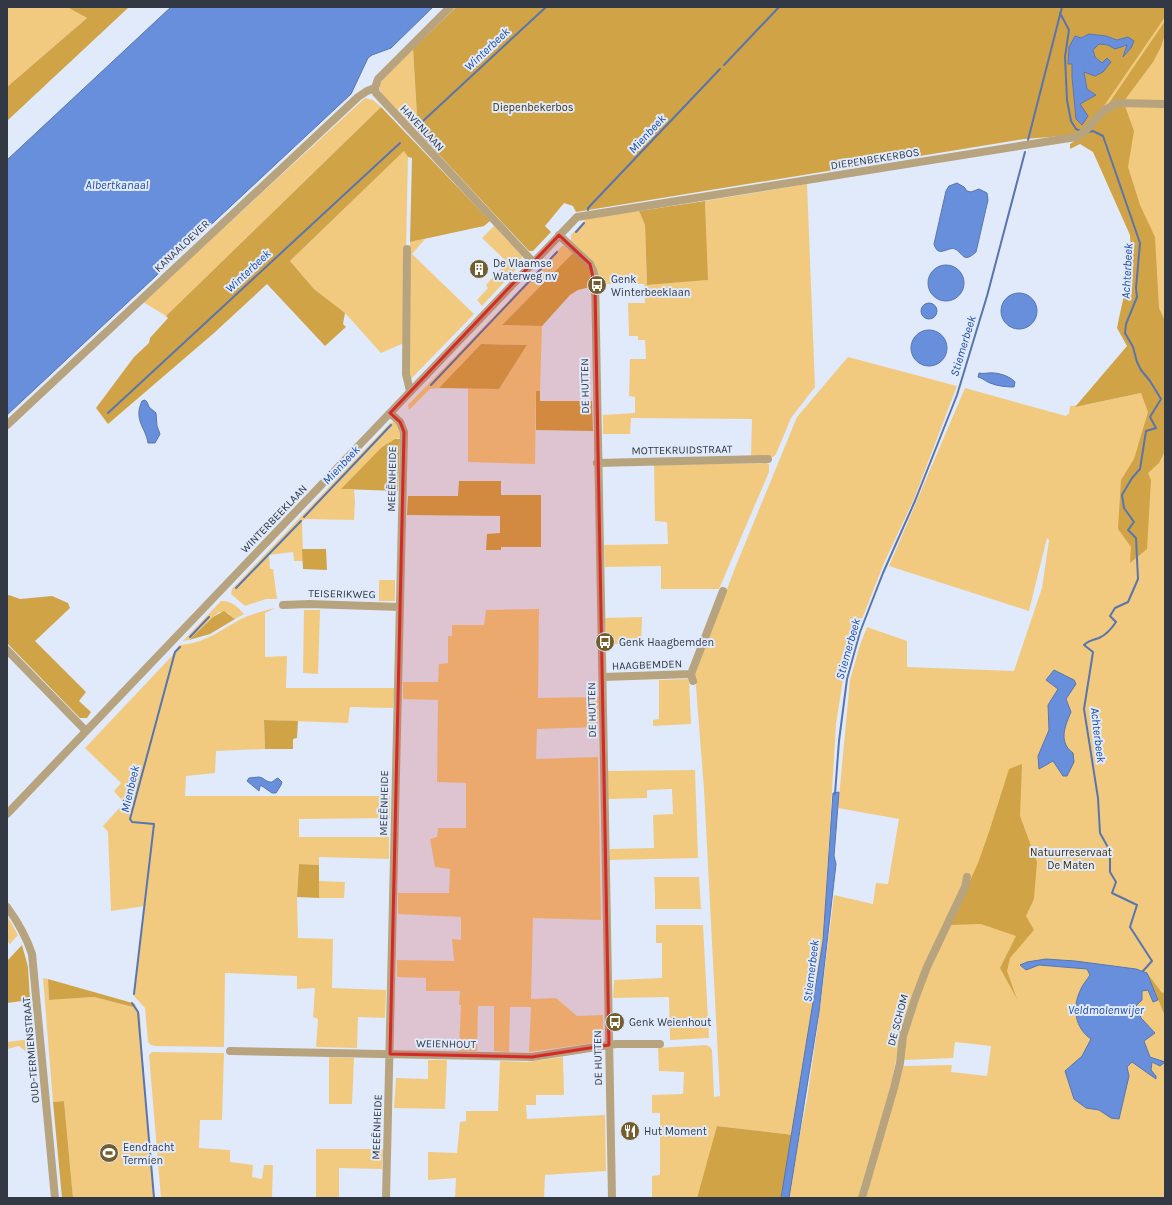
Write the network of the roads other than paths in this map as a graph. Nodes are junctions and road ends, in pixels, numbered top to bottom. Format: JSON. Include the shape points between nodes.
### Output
{"nodes":[{"id":1,"x":450,"y":7,"type":"edge"},
{"id":2,"x":375,"y":88,"type":"junction"},
{"id":3,"x":1165,"y":104,"type":"edge"},
{"id":4,"x":577,"y":217,"type":"joint"},
{"id":5,"x":559,"y":235,"type":"junction"},
{"id":6,"x":407,"y":249,"type":"dead end"},
{"id":7,"x":533,"y":262,"type":"junction"},
{"id":8,"x":410,"y":391,"type":"junction"},
{"id":9,"x":390,"y":413,"type":"junction"},
{"id":10,"x":7,"y":425,"type":"edge"},
{"id":11,"x":768,"y":459,"type":"dead end"},
{"id":12,"x":597,"y":463,"type":"junction"},
{"id":13,"x":723,"y":591,"type":"dead end"},
{"id":14,"x":283,"y":605,"type":"dead end"},
{"id":15,"x":400,"y":607,"type":"junction"},
{"id":16,"x":7,"y":650,"type":"edge"},
{"id":17,"x":603,"y":677,"type":"junction"},
{"id":18,"x":86,"y":731,"type":"junction"},
{"id":19,"x":7,"y":814,"type":"edge"},
{"id":20,"x":967,"y":877,"type":"dead end"},
{"id":21,"x":7,"y":907,"type":"edge"},
{"id":22,"x":660,"y":1044,"type":"dead end"},
{"id":23,"x":609,"y":1045,"type":"junction"},
{"id":24,"x":230,"y":1051,"type":"dead end"},
{"id":25,"x":390,"y":1054,"type":"junction"},
{"id":26,"x":55,"y":1198,"type":"edge"},
{"id":27,"x":386,"y":1198,"type":"edge"},
{"id":28,"x":612,"y":1198,"type":"edge"},
{"id":29,"x":862,"y":1198,"type":"edge"}],
"edges":[{"from":1,"to":2,"type":"street","via":[[378,79]]},
{"from":2,"to":7,"type":"street","name":"HAVENLAAN","via":[[381,100]]},
{"from":2,"to":10,"type":"street","name":"KANAALOEVER","via":[[358,97]]},
{"from":3,"to":4,"type":"street","name":"DIEPENBEKERBOS","via":[[1116,103],[1103,111],[1077,137],[1063,140]]},
{"from":4,"to":5,"type":"street","name":"WINTERBEEKLAAN"},
{"from":5,"to":7,"type":"street","name":"WINTERBEEKLAAN"},
{"from":5,"to":12,"type":"street","name":"DE HUTTEN","via":[[590,264],[595,277]]},
{"from":6,"to":8,"type":"street","via":[[406,374]]},
{"from":7,"to":8,"type":"street","name":"WINTERBEEKLAAN"},
{"from":8,"to":9,"type":"street","name":"WINTERBEEKLAAN"},
{"from":9,"to":15,"type":"street","name":"MEEËNHEIDE","via":[[400,422],[404,432]]},
{"from":9,"to":18,"type":"street","name":"WINTERBEEKLAAN"},
{"from":11,"to":12,"type":"street","name":"MOTTEKRUIDSTRAAT"},
{"from":12,"to":17,"type":"street","name":"DE HUTTEN"},
{"from":13,"to":17,"type":"street","name":"HAAGBEMDEN","via":[[692,678]]},
{"from":14,"to":15,"type":"street","name":"TEISERIKWEG"},
{"from":15,"to":25,"type":"street","name":"MEEËNHEIDE"},
{"from":16,"to":18,"type":"street"},
{"from":17,"to":23,"type":"street","name":"DE HUTTEN"},
{"from":18,"to":19,"type":"street","name":"WINTERBEEKLAAN"},
{"from":20,"to":29,"type":"street","name":"DE SCHOM","via":[[965,887],[916,996],[903,1036],[894,1088]]},
{"from":21,"to":26,"type":"street","name":"OUD-TERMIENSTRAAT","via":[[26,936],[32,954]]},
{"from":22,"to":23,"type":"street","name":"WEIENHOUT"},
{"from":23,"to":25,"type":"street","name":"WEIENHOUT","via":[[532,1057]]},
{"from":23,"to":28,"type":"street","name":"DE HUTTEN"},
{"from":24,"to":25,"type":"street","name":"WEIENHOUT"},
{"from":25,"to":27,"type":"street","name":"MEEËNHEIDE"}]}
